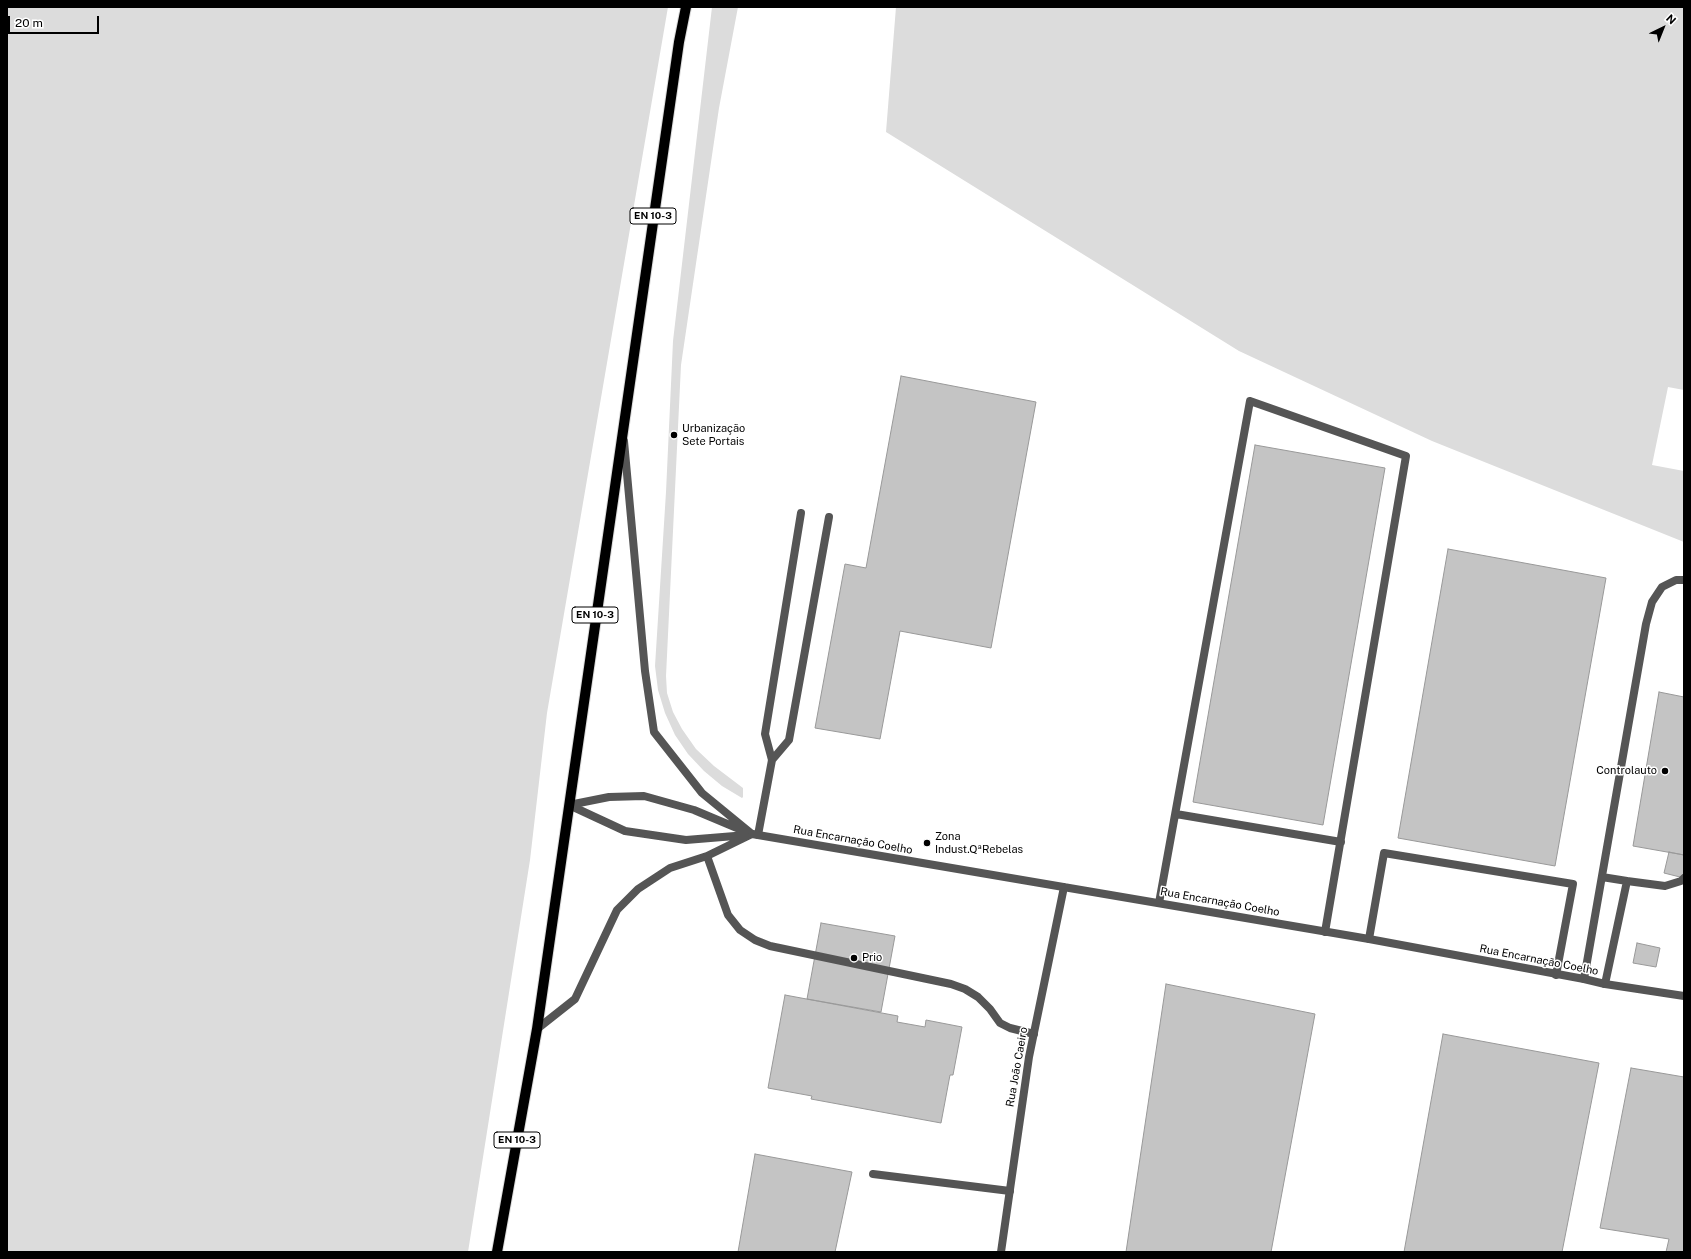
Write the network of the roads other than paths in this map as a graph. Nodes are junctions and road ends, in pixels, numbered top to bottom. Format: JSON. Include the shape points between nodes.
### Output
{"nodes":[{"id":1,"x":686,"y":7,"type":"edge"},
{"id":2,"x":623,"y":426,"type":"junction"},
{"id":3,"x":801,"y":513,"type":"dead end"},
{"id":4,"x":829,"y":518,"type":"dead end"},
{"id":5,"x":1684,"y":580,"type":"edge"},
{"id":6,"x":772,"y":760,"type":"junction"},
{"id":7,"x":569,"y":804,"type":"junction"},
{"id":8,"x":1176,"y":814,"type":"junction"},
{"id":9,"x":755,"y":835,"type":"junction"},
{"id":10,"x":1341,"y":842,"type":"junction"},
{"id":11,"x":707,"y":856,"type":"junction"},
{"id":12,"x":1602,"y":877,"type":"junction"},
{"id":13,"x":1684,"y":878,"type":"edge"},
{"id":14,"x":1627,"y":881,"type":"junction"},
{"id":15,"x":1064,"y":887,"type":"junction"},
{"id":16,"x":1159,"y":903,"type":"junction"},
{"id":17,"x":1326,"y":932,"type":"junction"},
{"id":18,"x":1369,"y":940,"type":"junction"},
{"id":19,"x":1556,"y":974,"type":"junction"},
{"id":20,"x":1584,"y":979,"type":"junction"},
{"id":21,"x":1605,"y":984,"type":"junction"},
{"id":22,"x":1684,"y":996,"type":"edge"},
{"id":23,"x":537,"y":1029,"type":"junction"},
{"id":24,"x":1034,"y":1034,"type":"junction"},
{"id":25,"x":873,"y":1174,"type":"dead end"},
{"id":26,"x":1010,"y":1191,"type":"junction"},
{"id":27,"x":497,"y":1252,"type":"edge"},
{"id":28,"x":1001,"y":1252,"type":"edge"}],
"edges":[{"from":1,"to":2,"type":"main road","number":"EN 10-3","via":[[678,42]]},
{"from":2,"to":7,"type":"main road","number":"EN 10-3"},
{"from":2,"to":9,"type":"street","via":[[645,671],[654,732],[702,793]]},
{"from":3,"to":6,"type":"street","via":[[765,734]]},
{"from":4,"to":6,"type":"street","via":[[789,740]]},
{"from":5,"to":12,"type":"street","via":[[1676,580],[1662,587],[1652,602]]},
{"from":6,"to":9,"type":"street"},
{"from":7,"to":9,"type":"street","name":"Rua Encarnação Coelho","via":[[625,831],[686,840]]},
{"from":7,"to":9,"type":"street","name":"Rua Encarnação Coelho","via":[[610,797],[644,796],[694,810]]},
{"from":7,"to":23,"type":"main road","number":"EN 10-3"},
{"from":8,"to":10,"type":"street"},
{"from":8,"to":10,"type":"street","via":[[1250,401],[1406,456]]},
{"from":8,"to":16,"type":"street"},
{"from":9,"to":11,"type":"street"},
{"from":9,"to":15,"type":"street","name":"Rua Encarnação Coelho"},
{"from":10,"to":17,"type":"street"},
{"from":11,"to":23,"type":"street","via":[[670,868],[638,888],[617,910],[575,1000]]},
{"from":11,"to":24,"type":"street","via":[[728,915],[740,930],[755,940],[770,946],[965,989],[978,997],[1000,1023]]},
{"from":12,"to":14,"type":"street"},
{"from":12,"to":20,"type":"street"},
{"from":13,"to":14,"type":"street","via":[[1665,886]]},
{"from":14,"to":21,"type":"street"},
{"from":15,"to":16,"type":"street","name":"Rua Encarnação Coelho"},
{"from":15,"to":24,"type":"street","name":"Rua João Caeiro"},
{"from":16,"to":17,"type":"street","name":"Rua Encarnação Coelho"},
{"from":17,"to":18,"type":"street","name":"Rua Encarnação Coelho"},
{"from":18,"to":19,"type":"street","name":"Rua Encarnação Coelho"},
{"from":18,"to":19,"type":"street","via":[[1384,853],[1573,884]]},
{"from":19,"to":20,"type":"street","name":"Rua Encarnação Coelho"},
{"from":20,"to":21,"type":"street","name":"Rua Encarnação Coelho"},
{"from":21,"to":22,"type":"street","name":"Rua Encarnação Coelho"},
{"from":23,"to":27,"type":"main road","number":"EN 10-3"},
{"from":24,"to":26,"type":"street","name":"Rua João Caeiro"},
{"from":25,"to":26,"type":"street"},
{"from":26,"to":28,"type":"street","name":"Rua João Caeiro"}]}
